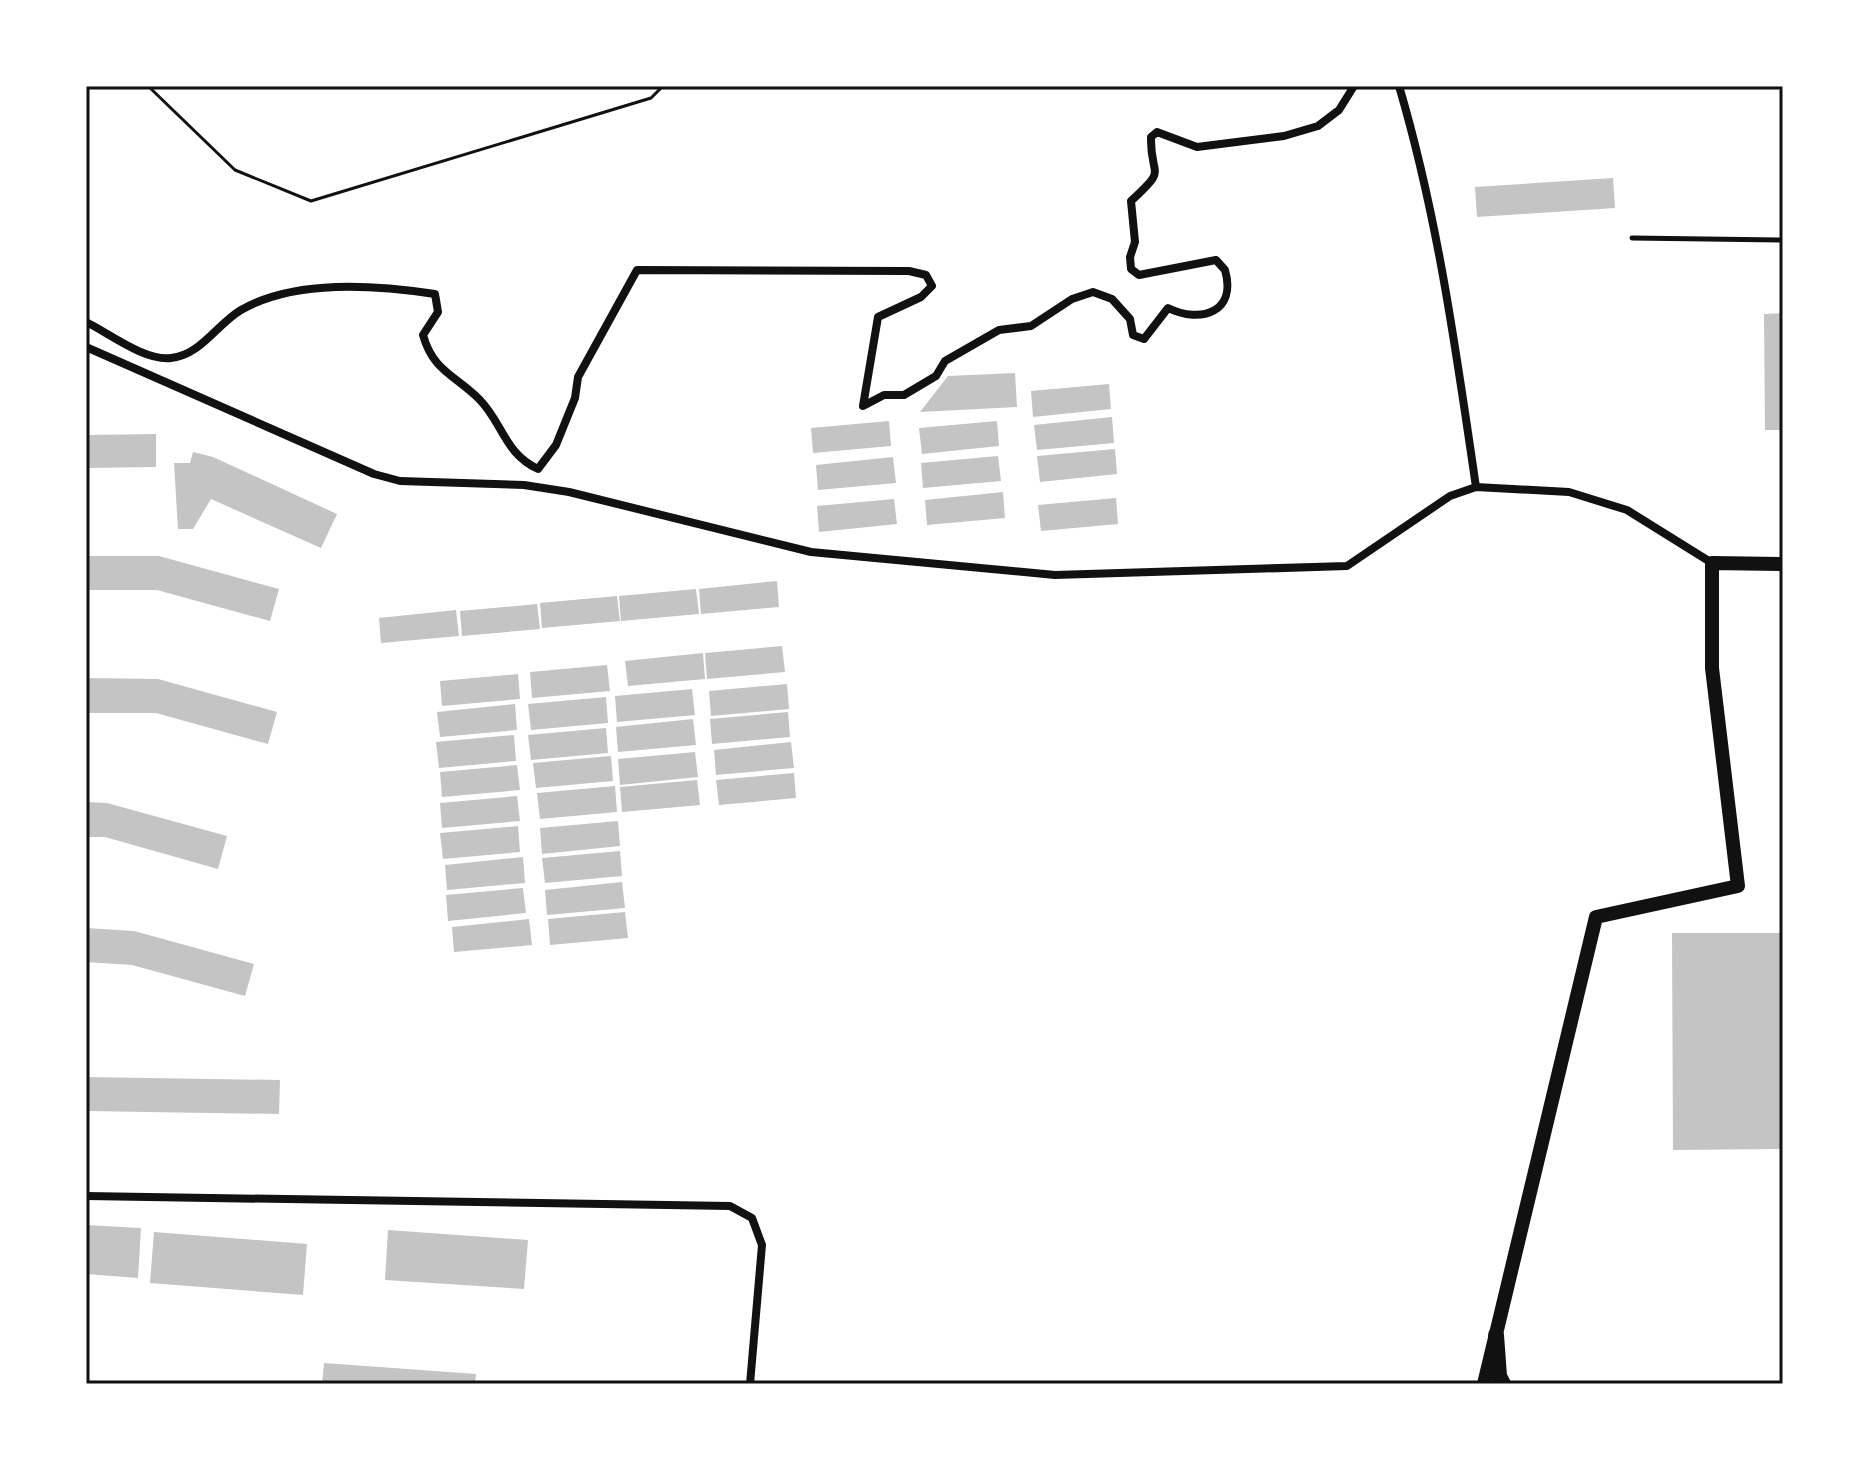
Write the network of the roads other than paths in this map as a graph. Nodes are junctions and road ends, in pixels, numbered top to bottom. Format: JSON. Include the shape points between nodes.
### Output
{"nodes":[{"id":1,"x":1354,"y":86,"type":"edge"},
{"id":2,"x":1399,"y":86,"type":"edge"},
{"id":3,"x":1632,"y":238,"type":"dead end"},
{"id":4,"x":1783,"y":240,"type":"edge"},
{"id":5,"x":86,"y":322,"type":"edge"},
{"id":6,"x":86,"y":347,"type":"edge"},
{"id":7,"x":1476,"y":487,"type":"junction"},
{"id":8,"x":1712,"y":563,"type":"junction"},
{"id":9,"x":1783,"y":564,"type":"edge"},
{"id":10,"x":86,"y":1196,"type":"edge"},
{"id":11,"x":1496,"y":1335,"type":"junction"},
{"id":12,"x":750,"y":1384,"type":"edge"},
{"id":13,"x":1484,"y":1384,"type":"edge"},
{"id":14,"x":1503,"y":1384,"type":"edge"}],
"edges":[{"from":1,"to":5,"type":"street","via":[[1339,110],[1318,126],[1284,136],[1197,147],[1157,132],[1151,137],[1157,170],[1131,201],[1131,269],[1139,275],[1216,260],[1225,270],[1226,294],[1221,307],[1208,314],[1186,316],[1168,308],[1144,339],[1133,335],[1130,319],[1112,299],[1093,292],[1031,326],[999,330],[945,361],[936,376],[904,395],[884,395],[863,406],[878,317],[921,297],[932,286],[926,275],[637,270],[578,377],[556,445],[538,469],[520,460],[481,400],[432,361],[423,335],[438,312],[435,294],[388,289],[282,294],[242,309],[207,341],[170,358],[149,354]]},
{"from":2,"to":7,"type":"street","via":[[1440,251]]},
{"from":3,"to":4,"type":"lane"},
{"from":6,"to":7,"type":"street","via":[[374,474],[400,481],[524,485],[569,492],[811,552],[1055,575],[1347,566],[1450,496]]},
{"from":7,"to":8,"type":"street","via":[[1569,492],[1627,510]]},
{"from":8,"to":9,"type":"street"},
{"from":8,"to":11,"type":"street","via":[[1712,668],[1738,886],[1596,917]]},
{"from":10,"to":12,"type":"street","via":[[730,1206],[752,1218],[762,1245]]},
{"from":11,"to":13,"type":"street"},
{"from":11,"to":14,"type":"main road"}]}
